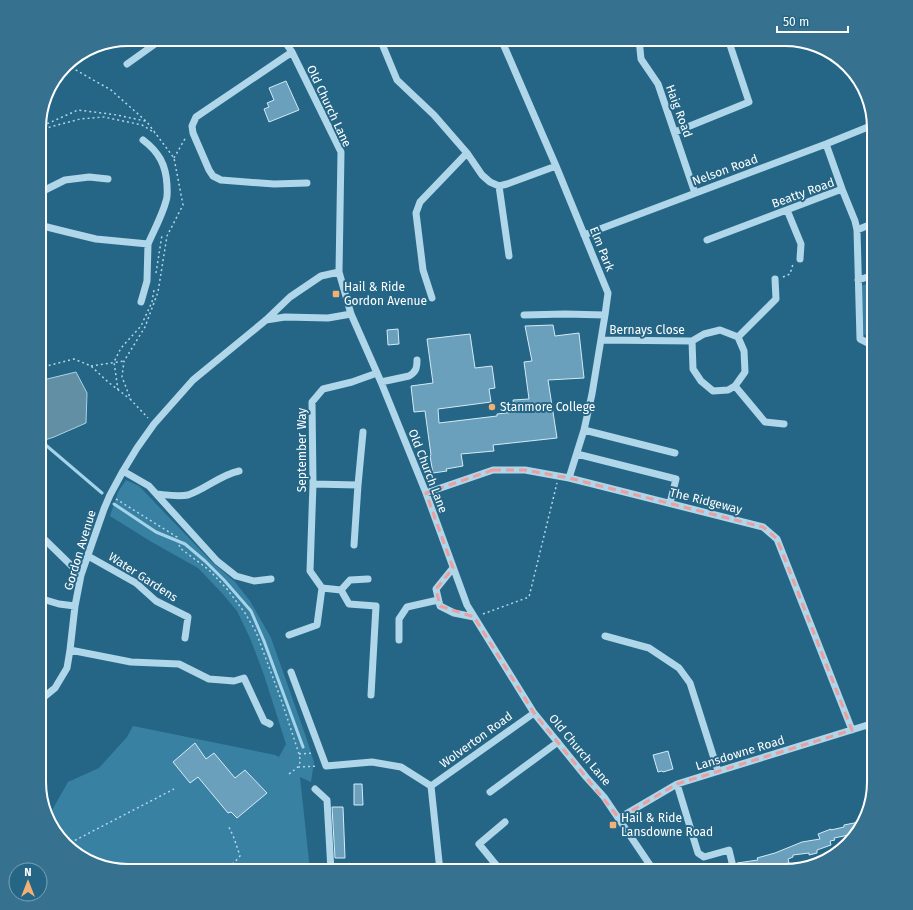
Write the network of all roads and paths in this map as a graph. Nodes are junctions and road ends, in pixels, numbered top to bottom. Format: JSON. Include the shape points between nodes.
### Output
{"nodes":[{"id":1,"x":152,"y":46,"type":"edge"},
{"id":2,"x":289,"y":46,"type":"edge"},
{"id":3,"x":383,"y":46,"type":"edge"},
{"id":4,"x":504,"y":46,"type":"edge"},
{"id":5,"x":640,"y":46,"type":"edge"},
{"id":6,"x":730,"y":46,"type":"edge"},
{"id":7,"x":292,"y":52,"type":"junction"},
{"id":8,"x":126,"y":64,"type":"dead end"},
{"id":9,"x":72,"y":68,"type":"edge"},
{"id":10,"x":146,"y":122,"type":"junction"},
{"id":11,"x":46,"y":124,"type":"edge"},
{"id":12,"x":192,"y":126,"type":"junction"},
{"id":13,"x":46,"y":127,"type":"edge"},
{"id":14,"x":867,"y":128,"type":"edge"},
{"id":15,"x":675,"y":132,"type":"junction"},
{"id":16,"x":156,"y":134,"type":"junction"},
{"id":17,"x":143,"y":140,"type":"dead end"},
{"id":18,"x":826,"y":144,"type":"junction"},
{"id":19,"x":162,"y":146,"type":"dead end"},
{"id":20,"x":467,"y":153,"type":"junction"},
{"id":21,"x":174,"y":158,"type":"junction"},
{"id":22,"x":556,"y":166,"type":"junction"},
{"id":23,"x":108,"y":179,"type":"dead end"},
{"id":24,"x":307,"y":183,"type":"dead end"},
{"id":25,"x":499,"y":186,"type":"junction"},
{"id":26,"x":842,"y":189,"type":"junction"},
{"id":27,"x":46,"y":190,"type":"edge"},
{"id":28,"x":695,"y":193,"type":"junction"},
{"id":29,"x":787,"y":210,"type":"junction"},
{"id":30,"x":867,"y":226,"type":"edge"},
{"id":31,"x":46,"y":227,"type":"edge"},
{"id":32,"x":856,"y":230,"type":"junction"},
{"id":33,"x":162,"y":234,"type":"dead end"},
{"id":34,"x":584,"y":234,"type":"junction"},
{"id":35,"x":707,"y":240,"type":"dead end"},
{"id":36,"x":148,"y":244,"type":"junction"},
{"id":37,"x":509,"y":256,"type":"dead end"},
{"id":38,"x":800,"y":259,"type":"joint"},
{"id":39,"x":339,"y":272,"type":"junction"},
{"id":40,"x":867,"y":277,"type":"edge"},
{"id":41,"x":155,"y":279,"type":"dead end"},
{"id":42,"x":775,"y":279,"type":"joint"},
{"id":43,"x":858,"y":280,"type":"junction"},
{"id":44,"x":154,"y":287,"type":"dead end"},
{"id":45,"x":432,"y":298,"type":"dead end"},
{"id":46,"x":141,"y":302,"type":"dead end"},
{"id":47,"x":351,"y":314,"type":"junction"},
{"id":48,"x":524,"y":315,"type":"dead end"},
{"id":49,"x":605,"y":315,"type":"junction"},
{"id":50,"x":266,"y":320,"type":"junction"},
{"id":51,"x":738,"y":337,"type":"junction"},
{"id":52,"x":601,"y":340,"type":"junction"},
{"id":53,"x":692,"y":341,"type":"junction"},
{"id":54,"x":867,"y":342,"type":"edge"},
{"id":55,"x":417,"y":360,"type":"dead end"},
{"id":56,"x":124,"y":361,"type":"junction"},
{"id":57,"x":114,"y":362,"type":"junction"},
{"id":58,"x":46,"y":366,"type":"edge"},
{"id":59,"x":91,"y":366,"type":"junction"},
{"id":60,"x":377,"y":372,"type":"junction"},
{"id":61,"x":381,"y":382,"type":"junction"},
{"id":62,"x":735,"y":386,"type":"junction"},
{"id":63,"x":118,"y":390,"type":"junction"},
{"id":64,"x":132,"y":400,"type":"junction"},
{"id":65,"x":154,"y":424,"type":"junction"},
{"id":66,"x":784,"y":424,"type":"dead end"},
{"id":67,"x":584,"y":430,"type":"junction"},
{"id":68,"x":363,"y":432,"type":"dead end"},
{"id":69,"x":675,"y":453,"type":"dead end"},
{"id":70,"x":577,"y":454,"type":"junction"},
{"id":71,"x":123,"y":471,"type":"junction"},
{"id":72,"x":239,"y":471,"type":"dead end"},
{"id":73,"x":559,"y":476,"type":"junction"},
{"id":74,"x":569,"y":478,"type":"junction"},
{"id":75,"x":314,"y":484,"type":"junction"},
{"id":76,"x":358,"y":485,"type":"junction"},
{"id":77,"x":157,"y":494,"type":"junction"},
{"id":78,"x":426,"y":494,"type":"junction"},
{"id":79,"x":110,"y":495,"type":"junction"},
{"id":80,"x":670,"y":504,"type":"junction"},
{"id":81,"x":46,"y":541,"type":"edge"},
{"id":82,"x":354,"y":545,"type":"dead end"},
{"id":83,"x":88,"y":556,"type":"junction"},
{"id":84,"x":453,"y":568,"type":"junction"},
{"id":85,"x":81,"y":575,"type":"junction"},
{"id":86,"x":271,"y":579,"type":"dead end"},
{"id":87,"x":368,"y":579,"type":"dead end"},
{"id":88,"x":322,"y":588,"type":"junction"},
{"id":89,"x":341,"y":590,"type":"junction"},
{"id":90,"x":46,"y":600,"type":"edge"},
{"id":91,"x":438,"y":600,"type":"junction"},
{"id":92,"x":75,"y":606,"type":"junction"},
{"id":93,"x":474,"y":618,"type":"junction"},
{"id":94,"x":288,"y":635,"type":"dead end"},
{"id":95,"x":605,"y":636,"type":"dead end"},
{"id":96,"x":185,"y":638,"type":"dead end"},
{"id":97,"x":399,"y":640,"type":"dead end"},
{"id":98,"x":70,"y":650,"type":"junction"},
{"id":99,"x":291,"y":672,"type":"dead end"},
{"id":100,"x":46,"y":695,"type":"edge"},
{"id":101,"x":371,"y":695,"type":"dead end"},
{"id":102,"x":534,"y":712,"type":"junction"},
{"id":103,"x":270,"y":724,"type":"dead end"},
{"id":104,"x":867,"y":726,"type":"edge"},
{"id":105,"x":852,"y":730,"type":"junction"},
{"id":106,"x":558,"y":742,"type":"junction"},
{"id":107,"x":321,"y":753,"type":"junction"},
{"id":108,"x":299,"y":754,"type":"junction"},
{"id":109,"x":326,"y":766,"type":"junction"},
{"id":110,"x":298,"y":767,"type":"junction"},
{"id":111,"x":718,"y":771,"type":"junction"},
{"id":112,"x":289,"y":774,"type":"dead end"},
{"id":113,"x":677,"y":784,"type":"junction"},
{"id":114,"x":432,"y":786,"type":"junction"},
{"id":115,"x":174,"y":788,"type":"dead end"},
{"id":116,"x":315,"y":788,"type":"dead end"},
{"id":117,"x":490,"y":792,"type":"dead end"},
{"id":118,"x":620,"y":818,"type":"junction"},
{"id":119,"x":505,"y":822,"type":"dead end"},
{"id":120,"x":228,"y":825,"type":"dead end"},
{"id":121,"x":72,"y":842,"type":"edge"},
{"id":122,"x":233,"y":864,"type":"edge"},
{"id":123,"x":331,"y":864,"type":"edge"},
{"id":124,"x":439,"y":864,"type":"edge"},
{"id":125,"x":495,"y":864,"type":"edge"},
{"id":126,"x":650,"y":864,"type":"edge"},
{"id":127,"x":732,"y":864,"type":"edge"}],
"edges":[{"from":1,"to":8,"type":"street"},
{"from":2,"to":7,"type":"street","name":"Old Church Lane"},
{"from":3,"to":20,"type":"street","via":[[397,80],[434,115]]},
{"from":4,"to":22,"type":"street","name":"Elm Park"},
{"from":5,"to":15,"type":"street","name":"Haig Road","via":[[641,59],[658,84]]},
{"from":6,"to":15,"type":"street","via":[[749,102]]},
{"from":7,"to":12,"type":"street","via":[[196,117]]},
{"from":7,"to":39,"type":"street","name":"Old Church Lane","via":[[341,152]]},
{"from":9,"to":10,"type":"path","via":[[111,90]]},
{"from":10,"to":11,"type":"path","via":[[117,114],[78,110]]},
{"from":10,"to":16,"type":"path"},
{"from":12,"to":21,"type":"path"},
{"from":12,"to":24,"type":"street","via":[[209,170],[213,176],[221,180],[274,184]]},
{"from":13,"to":16,"type":"path","via":[[80,119],[104,117],[142,125]]},
{"from":14,"to":18,"type":"street","name":"Nelson Road"},
{"from":15,"to":28,"type":"street","name":"Haig Road"},
{"from":16,"to":19,"type":"path"},
{"from":16,"to":21,"type":"path"},
{"from":17,"to":36,"type":"street","via":[[152,147],[167,175],[167,200]]},
{"from":18,"to":26,"type":"street"},
{"from":18,"to":28,"type":"street","name":"Nelson Road"},
{"from":20,"to":25,"type":"street","via":[[482,175]]},
{"from":20,"to":45,"type":"street","via":[[420,202],[416,213],[422,270]]},
{"from":21,"to":56,"type":"path","via":[[183,205],[167,236],[158,292],[145,327]]},
{"from":22,"to":25,"type":"street"},
{"from":22,"to":34,"type":"street","name":"Elm Park"},
{"from":23,"to":27,"type":"street","via":[[89,177],[65,180]]},
{"from":25,"to":37,"type":"street"},
{"from":26,"to":29,"type":"street","name":"Beatty Road"},
{"from":26,"to":32,"type":"street","name":"Beatty Road"},
{"from":28,"to":34,"type":"street","name":"Nelson Road"},
{"from":29,"to":35,"type":"street","name":"Beatty Road"},
{"from":29,"to":38,"type":"street","via":[[801,244]]},
{"from":30,"to":32,"type":"street"},
{"from":31,"to":36,"type":"street","via":[[96,238]]},
{"from":32,"to":43,"type":"street","name":"Beatty Road"},
{"from":33,"to":41,"type":"path"},
{"from":34,"to":49,"type":"street","name":"Elm Park","via":[[608,293]]},
{"from":36,"to":46,"type":"street","via":[[146,281]]},
{"from":38,"to":42,"type":"path","via":[[794,262],[790,274]]},
{"from":39,"to":47,"type":"street","name":"Old Church Lane"},
{"from":39,"to":50,"type":"street","name":"Gordon Avenue","via":[[321,276],[290,297]]},
{"from":40,"to":43,"type":"street"},
{"from":42,"to":51,"type":"street","via":[[776,299]]},
{"from":43,"to":54,"type":"street","name":"Beatty Road","via":[[860,339]]},
{"from":44,"to":57,"type":"path","via":[[152,302],[141,326],[121,348]]},
{"from":47,"to":50,"type":"street","via":[[328,318],[285,317]]},
{"from":47,"to":60,"type":"street","name":"Old Church Lane"},
{"from":48,"to":49,"type":"street"},
{"from":49,"to":52,"type":"street","name":"Elm Park"},
{"from":50,"to":65,"type":"street","name":"Gordon Avenue","via":[[193,380]]},
{"from":51,"to":53,"type":"street","via":[[720,330],[704,334]]},
{"from":51,"to":62,"type":"street","via":[[744,351],[745,372]]},
{"from":52,"to":53,"type":"street","name":"Bernays Close"},
{"from":52,"to":67,"type":"street","name":"Elm Park"},
{"from":53,"to":62,"type":"street","via":[[693,369],[701,381],[713,391],[728,390]]},
{"from":55,"to":61,"type":"street","via":[[413,374]]},
{"from":56,"to":57,"type":"path"},
{"from":56,"to":64,"type":"path","via":[[122,377]]},
{"from":57,"to":59,"type":"path"},
{"from":57,"to":63,"type":"path"},
{"from":58,"to":59,"type":"path","via":[[74,359]]},
{"from":59,"to":63,"type":"path"},
{"from":60,"to":61,"type":"street","name":"Old Church Lane"},
{"from":60,"to":75,"type":"street","name":"September Way","via":[[352,382],[323,389],[312,402]]},
{"from":61,"to":78,"type":"street","name":"Old Church Lane"},
{"from":62,"to":66,"type":"street","via":[[765,422]]},
{"from":63,"to":64,"type":"path"},
{"from":64,"to":65,"type":"path"},
{"from":65,"to":71,"type":"street","name":"Gordon Avenue"},
{"from":67,"to":69,"type":"street"},
{"from":67,"to":70,"type":"street","name":"Elm Park"},
{"from":68,"to":76,"type":"street"},
{"from":70,"to":74,"type":"street","name":"Elm Park"},
{"from":70,"to":80,"type":"street","via":[[676,479]]},
{"from":71,"to":77,"type":"street","via":[[149,486]]},
{"from":71,"to":79,"type":"street","name":"Gordon Avenue"},
{"from":72,"to":77,"type":"street","via":[[182,496]]},
{"from":73,"to":74,"type":"street","name":"The Ridgeway"},
{"from":73,"to":78,"type":"street","name":"The Ridgeway","via":[[525,470],[493,470]]},
{"from":73,"to":93,"type":"path","via":[[529,597]]},
{"from":74,"to":80,"type":"street","name":"The Ridgeway"},
{"from":75,"to":76,"type":"street"},
{"from":75,"to":88,"type":"street","name":"September Way","via":[[310,571]]},
{"from":76,"to":82,"type":"street"},
{"from":77,"to":86,"type":"street","via":[[217,561],[236,576],[254,581]]},
{"from":78,"to":84,"type":"street","name":"Old Church Lane"},
{"from":79,"to":83,"type":"street","name":"Gordon Avenue"},
{"from":79,"to":108,"type":"path","via":[[177,537],[180,548],[209,570],[246,613],[272,674]]},
{"from":80,"to":105,"type":"street","name":"The Ridgeway","via":[[763,527],[777,539]]},
{"from":81,"to":85,"type":"street"},
{"from":83,"to":85,"type":"street","name":"Gordon Avenue"},
{"from":83,"to":96,"type":"street","name":"Water Gardens","via":[[136,583],[156,601],[188,617]]},
{"from":84,"to":91,"type":"street","via":[[436,589]]},
{"from":84,"to":93,"type":"street","name":"Old Church Lane"},
{"from":85,"to":92,"type":"street","name":"Gordon Avenue"},
{"from":87,"to":89,"type":"street","via":[[350,580]]},
{"from":88,"to":89,"type":"street"},
{"from":88,"to":94,"type":"street","via":[[317,625]]},
{"from":89,"to":101,"type":"street","via":[[349,604],[376,606]]},
{"from":90,"to":92,"type":"street"},
{"from":91,"to":93,"type":"street","via":[[440,606],[454,613]]},
{"from":91,"to":97,"type":"street","via":[[407,607],[399,619]]},
{"from":92,"to":98,"type":"street","name":"Gordon Avenue"},
{"from":93,"to":102,"type":"street","name":"Old Church Lane"},
{"from":95,"to":111,"type":"street","via":[[650,648],[679,668],[690,683]]},
{"from":98,"to":100,"type":"street","name":"Gordon Avenue","via":[[67,668],[55,688]]},
{"from":98,"to":103,"type":"street","via":[[131,662],[179,664],[209,680],[234,681],[244,678],[264,721]]},
{"from":99,"to":107,"type":"street"},
{"from":102,"to":106,"type":"street","name":"Old Church Lane"},
{"from":102,"to":114,"type":"street","name":"Wolverton Road"},
{"from":104,"to":105,"type":"street","name":"Lansdowne Road"},
{"from":105,"to":111,"type":"street","name":"Lansdowne Road"},
{"from":106,"to":117,"type":"street"},
{"from":106,"to":118,"type":"street","name":"Old Church Lane"},
{"from":107,"to":108,"type":"path"},
{"from":107,"to":109,"type":"street"},
{"from":108,"to":110,"type":"path","via":[[301,760]]},
{"from":109,"to":110,"type":"path"},
{"from":109,"to":114,"type":"street","via":[[372,762],[401,767]]},
{"from":110,"to":112,"type":"path"},
{"from":111,"to":113,"type":"street","name":"Lansdowne Road"},
{"from":113,"to":118,"type":"street","name":"Lansdowne Road"},
{"from":113,"to":127,"type":"street","via":[[698,853],[704,857],[729,850]]},
{"from":114,"to":124,"type":"street"},
{"from":115,"to":121,"type":"path"},
{"from":116,"to":123,"type":"street","via":[[327,800]]},
{"from":118,"to":126,"type":"street","name":"Old Church Lane"},
{"from":119,"to":125,"type":"street","via":[[479,844]]},
{"from":120,"to":122,"type":"path","via":[[240,856]]}]}
